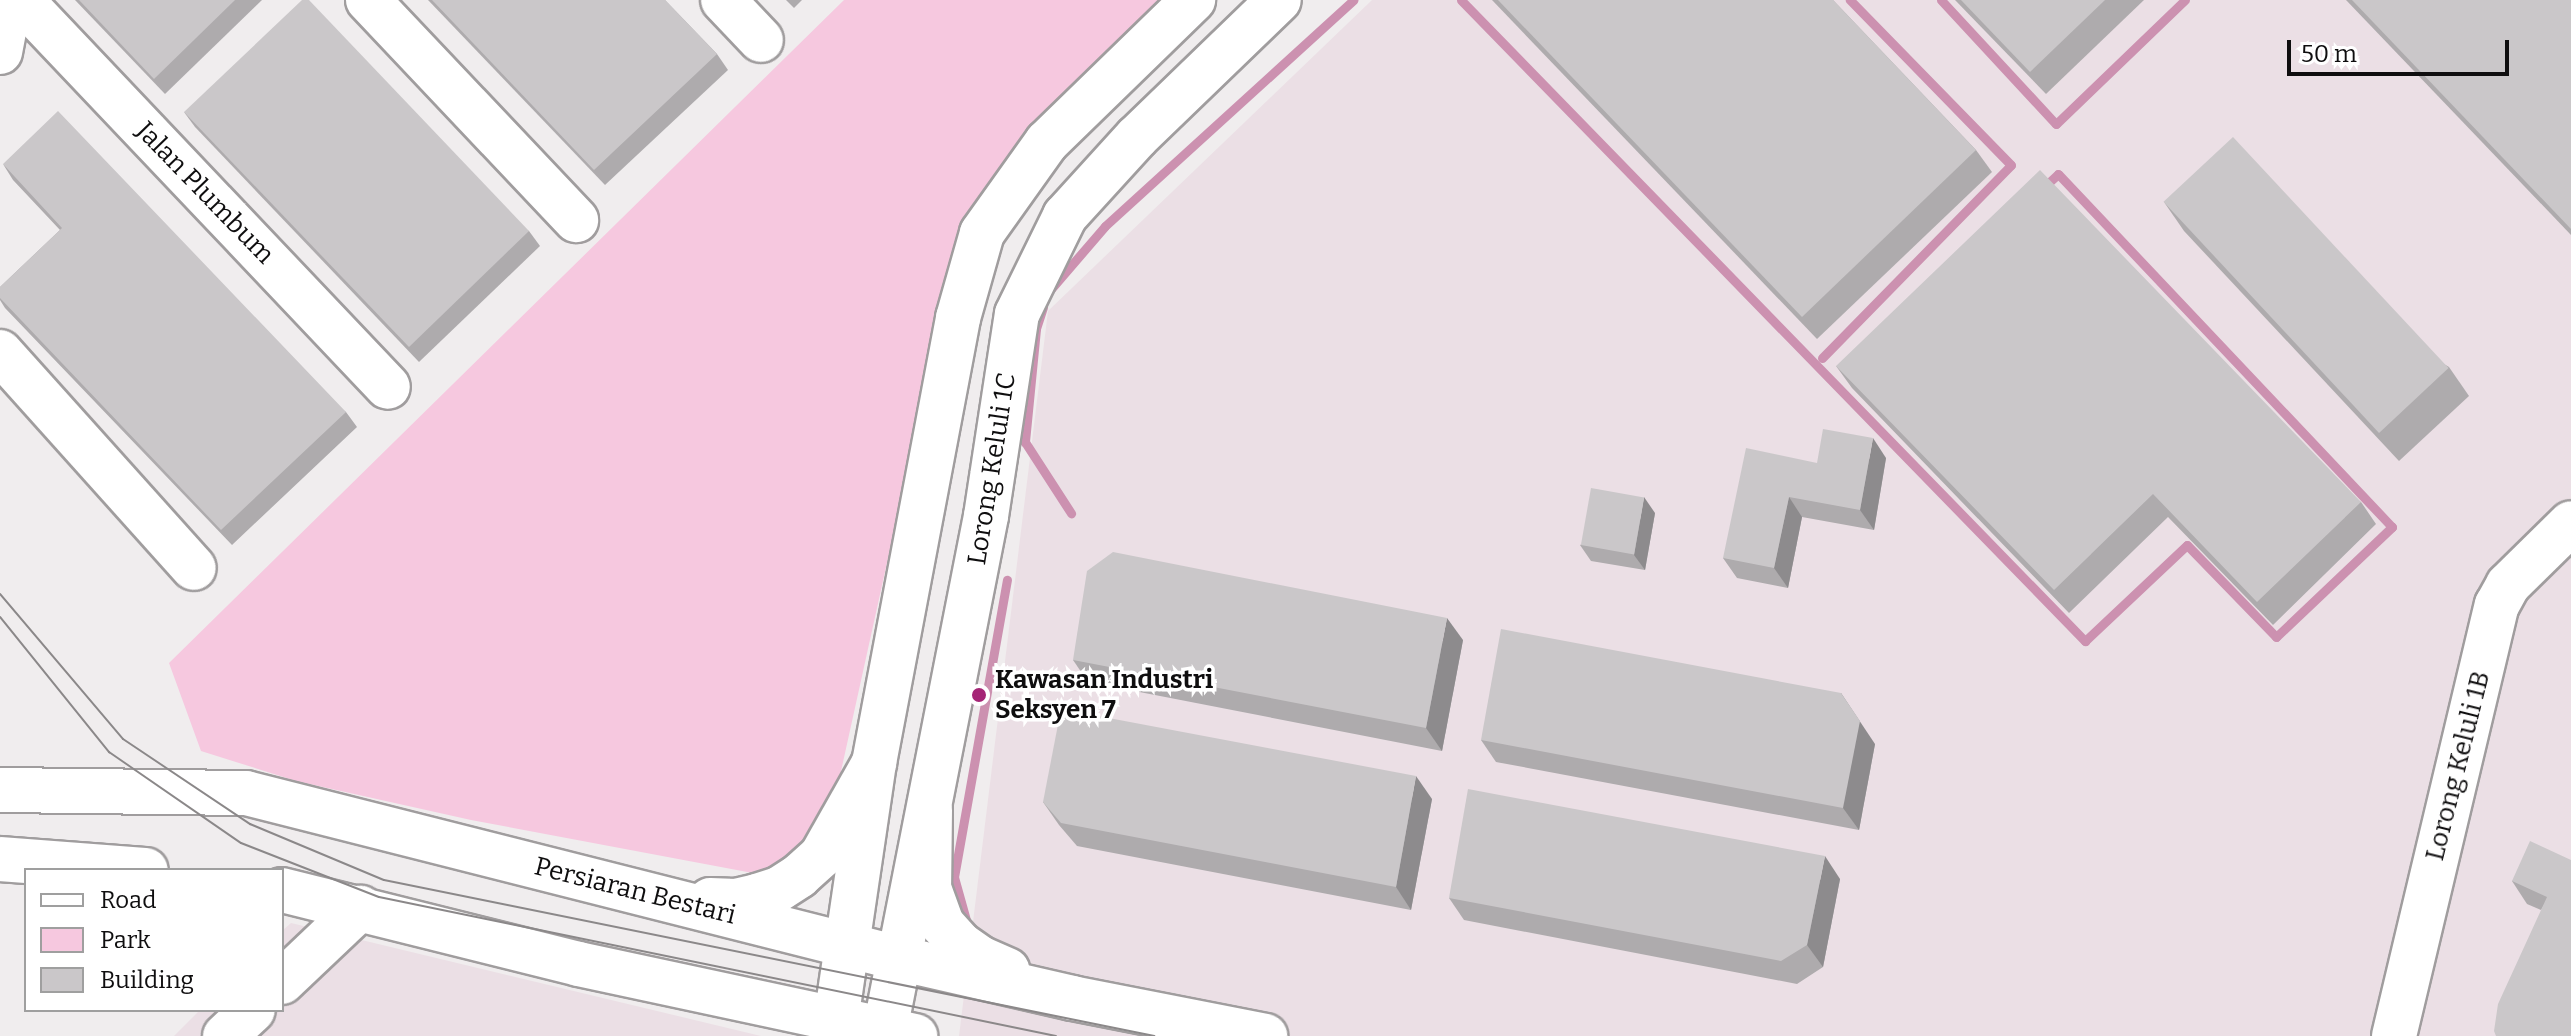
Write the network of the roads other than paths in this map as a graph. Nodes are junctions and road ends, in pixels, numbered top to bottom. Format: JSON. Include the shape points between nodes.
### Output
{"nodes":[{"id":1,"x":10,"y":0,"type":"edge"},
{"id":2,"x":21,"y":0,"type":"edge"},
{"id":3,"x":368,"y":0,"type":"edge"},
{"id":4,"x":723,"y":0,"type":"edge"},
{"id":5,"x":1193,"y":0,"type":"edge"},
{"id":6,"x":1279,"y":0,"type":"edge"},
{"id":7,"x":761,"y":40,"type":"dead end"},
{"id":8,"x":0,"y":52,"type":"edge"},
{"id":9,"x":576,"y":220,"type":"dead end"},
{"id":10,"x":0,"y":352,"type":"edge"},
{"id":11,"x":388,"y":387,"type":"dead end"},
{"id":12,"x":2571,"y":523,"type":"edge"},
{"id":13,"x":194,"y":568,"type":"dead end"},
{"id":14,"x":874,"y":763,"type":"junction"},
{"id":15,"x":0,"y":790,"type":"edge"},
{"id":16,"x":930,"y":810,"type":"junction"},
{"id":17,"x":9,"y":857,"type":"edge"},
{"id":18,"x":125,"y":868,"type":"edge"},
{"id":19,"x":284,"y":890,"type":"edge"},
{"id":20,"x":636,"y":891,"type":"junction"},
{"id":21,"x":360,"y":908,"type":"junction"},
{"id":22,"x":847,"y":945,"type":"junction"},
{"id":23,"x":898,"y":958,"type":"junction"},
{"id":24,"x":284,"y":980,"type":"edge"},
{"id":25,"x":1072,"y":998,"type":"junction"},
{"id":26,"x":251,"y":1012,"type":"edge"},
{"id":27,"x":836,"y":1020,"type":"junction"},
{"id":28,"x":900,"y":1033,"type":"edge"},
{"id":29,"x":225,"y":1036,"type":"edge"},
{"id":30,"x":1265,"y":1036,"type":"edge"},
{"id":31,"x":2394,"y":1036,"type":"edge"}],
"edges":[{"from":1,"to":8,"type":"street"},
{"from":2,"to":11,"type":"street","name":"Jalan Plumbum"},
{"from":3,"to":9,"type":"street"},
{"from":4,"to":7,"type":"street"},
{"from":5,"to":14,"type":"street","via":[[1047,142],[982,233],[958,318]]},
{"from":6,"to":16,"type":"street","name":"Lorong Keluli 1C","via":[[1137,137],[1065,216],[1017,314],[986,516]]},
{"from":10,"to":13,"type":"street"},
{"from":12,"to":31,"type":"street","name":"Lorong Keluli 1B","via":[[2508,585],[2497,605]]},
{"from":14,"to":20,"type":"street","via":[[822,855],[779,889],[736,901]]},
{"from":14,"to":22,"type":"street"},
{"from":15,"to":20,"type":"street","name":"Persiaran Bestari","via":[[246,793]]},
{"from":16,"to":23,"type":"street","name":"Lorong Keluli 1C"},
{"from":16,"to":25,"type":"street","via":[[929,888],[942,924],[980,958]]},
{"from":17,"to":18,"type":"street"},
{"from":19,"to":21,"type":"street"},
{"from":20,"to":22,"type":"street","name":"Persiaran Bestari"},
{"from":21,"to":24,"type":"street"},
{"from":21,"to":27,"type":"street","via":[[579,964]]},
{"from":22,"to":23,"type":"street","name":"Persiaran Bestari"},
{"from":22,"to":27,"type":"street"},
{"from":23,"to":25,"type":"street","name":"Persiaran Bestari"},
{"from":23,"to":28,"type":"street","name":"Lorong Keluli 1C"},
{"from":25,"to":30,"type":"street","name":"Persiaran Bestari"},
{"from":26,"to":29,"type":"street"},
{"from":27,"to":28,"type":"street"}]}
